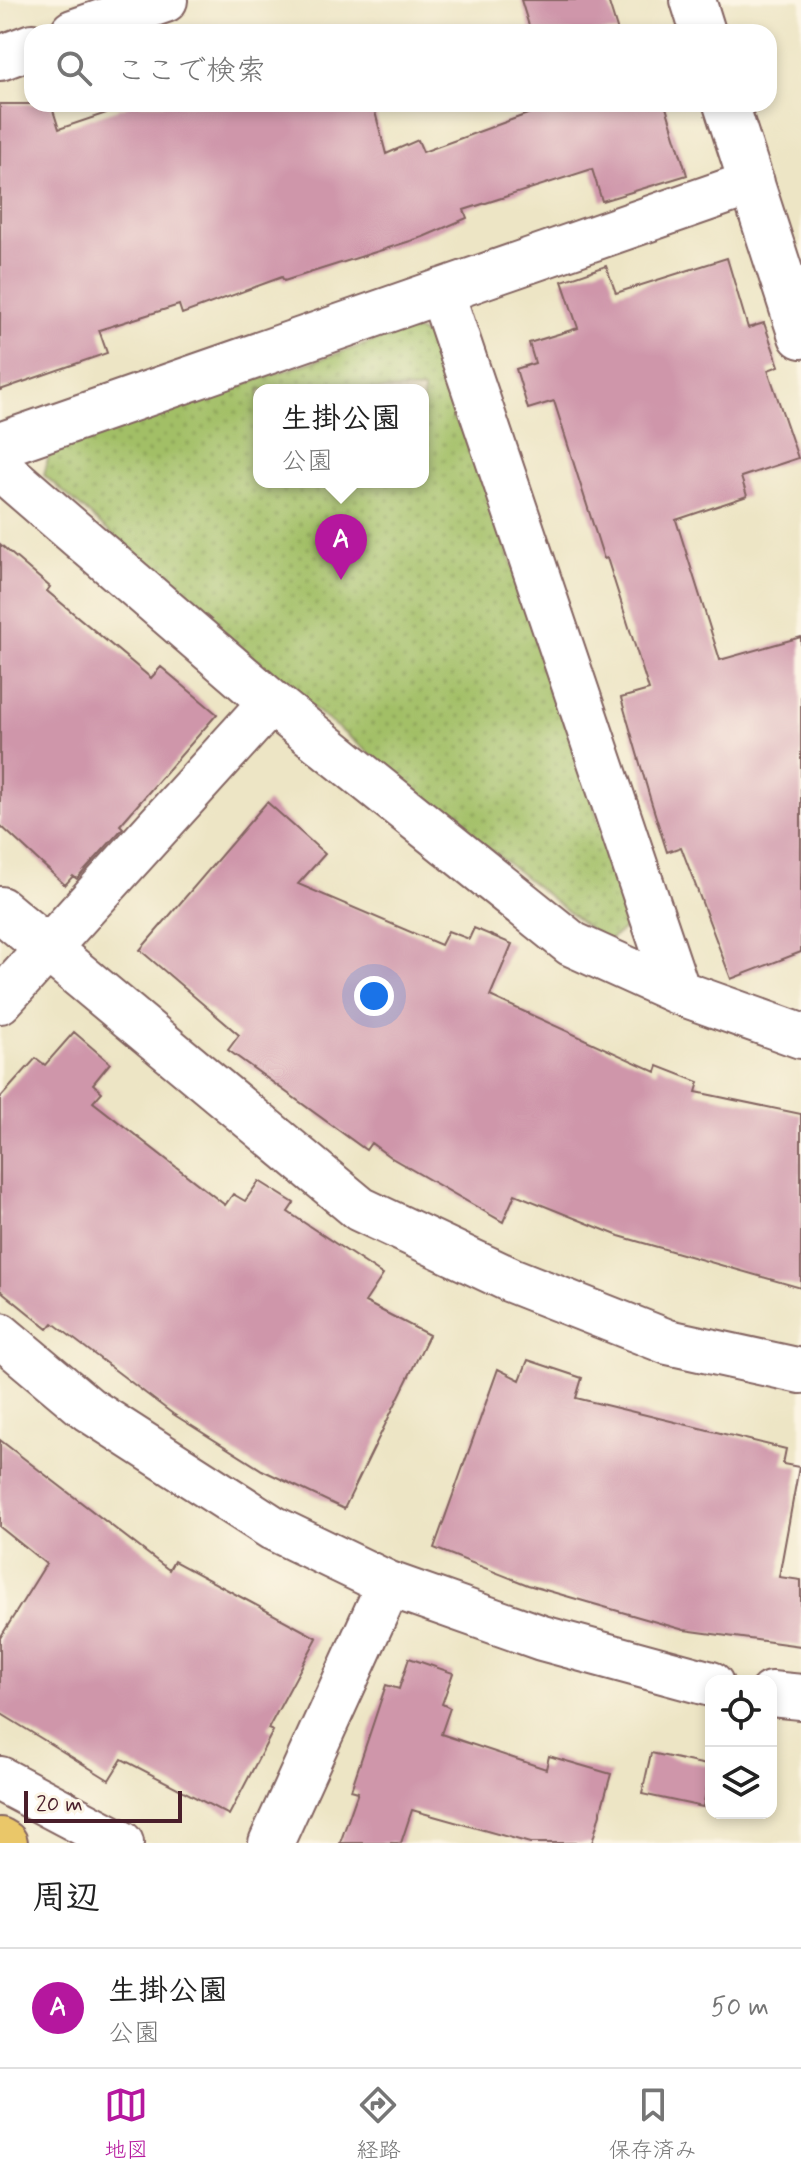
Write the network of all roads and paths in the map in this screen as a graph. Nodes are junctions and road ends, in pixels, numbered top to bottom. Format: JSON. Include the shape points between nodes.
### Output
{"nodes":[{"id":1,"x":165,"y":0,"type":"edge"},
{"id":2,"x":693,"y":0,"type":"edge"},
{"id":3,"x":96,"y":24,"type":"edge"},
{"id":4,"x":700,"y":24,"type":"edge"},
{"id":5,"x":24,"y":49,"type":"edge"},
{"id":6,"x":0,"y":58,"type":"edge"},
{"id":7,"x":729,"y":112,"type":"edge"},
{"id":8,"x":752,"y":183,"type":"junction"},
{"id":9,"x":441,"y":291,"type":"junction"},
{"id":10,"x":801,"y":336,"type":"edge"},
{"id":11,"x":0,"y":445,"type":"edge"},
{"id":12,"x":0,"y":468,"type":"edge"},
{"id":13,"x":271,"y":702,"type":"junction"},
{"id":14,"x":0,"y":909,"type":"edge"},
{"id":15,"x":47,"y":950,"type":"junction"},
{"id":16,"x":678,"y":992,"type":"junction"},
{"id":17,"x":0,"y":1001,"type":"edge"},
{"id":18,"x":801,"y":1036,"type":"edge"},
{"id":19,"x":0,"y":1335,"type":"edge"},
{"id":20,"x":801,"y":1371,"type":"edge"},
{"id":21,"x":389,"y":1584,"type":"junction"},
{"id":22,"x":705,"y":1682,"type":"edge"},
{"id":23,"x":777,"y":1695,"type":"edge"},
{"id":24,"x":801,"y":1697,"type":"edge"},
{"id":25,"x":17,"y":1789,"type":"edge"},
{"id":26,"x":0,"y":1840,"type":"edge"},
{"id":27,"x":5,"y":1843,"type":"edge"},
{"id":28,"x":16,"y":1843,"type":"edge"},
{"id":29,"x":121,"y":1843,"type":"edge"},
{"id":30,"x":271,"y":1843,"type":"edge"}],
"edges":[{"from":1,"to":3,"type":"street"},
{"from":2,"to":4,"type":"street"},
{"from":5,"to":6,"type":"street"},
{"from":7,"to":8,"type":"street"},
{"from":8,"to":9,"type":"street"},
{"from":8,"to":10,"type":"street"},
{"from":9,"to":11,"type":"street"},
{"from":9,"to":16,"type":"street"},
{"from":12,"to":13,"type":"street"},
{"from":13,"to":15,"type":"street"},
{"from":13,"to":16,"type":"street","via":[[572,944]]},
{"from":14,"to":15,"type":"street"},
{"from":15,"to":17,"type":"street"},
{"from":15,"to":20,"type":"street","via":[[360,1209],[511,1280],[668,1342]]},
{"from":16,"to":18,"type":"street"},
{"from":19,"to":21,"type":"street","via":[[88,1409],[260,1520]]},
{"from":21,"to":22,"type":"street","via":[[542,1638]]},
{"from":21,"to":30,"type":"street"},
{"from":23,"to":24,"type":"street"},
{"from":25,"to":28,"type":"street"},
{"from":25,"to":29,"type":"street"},
{"from":26,"to":27,"type":"main road"}]}
